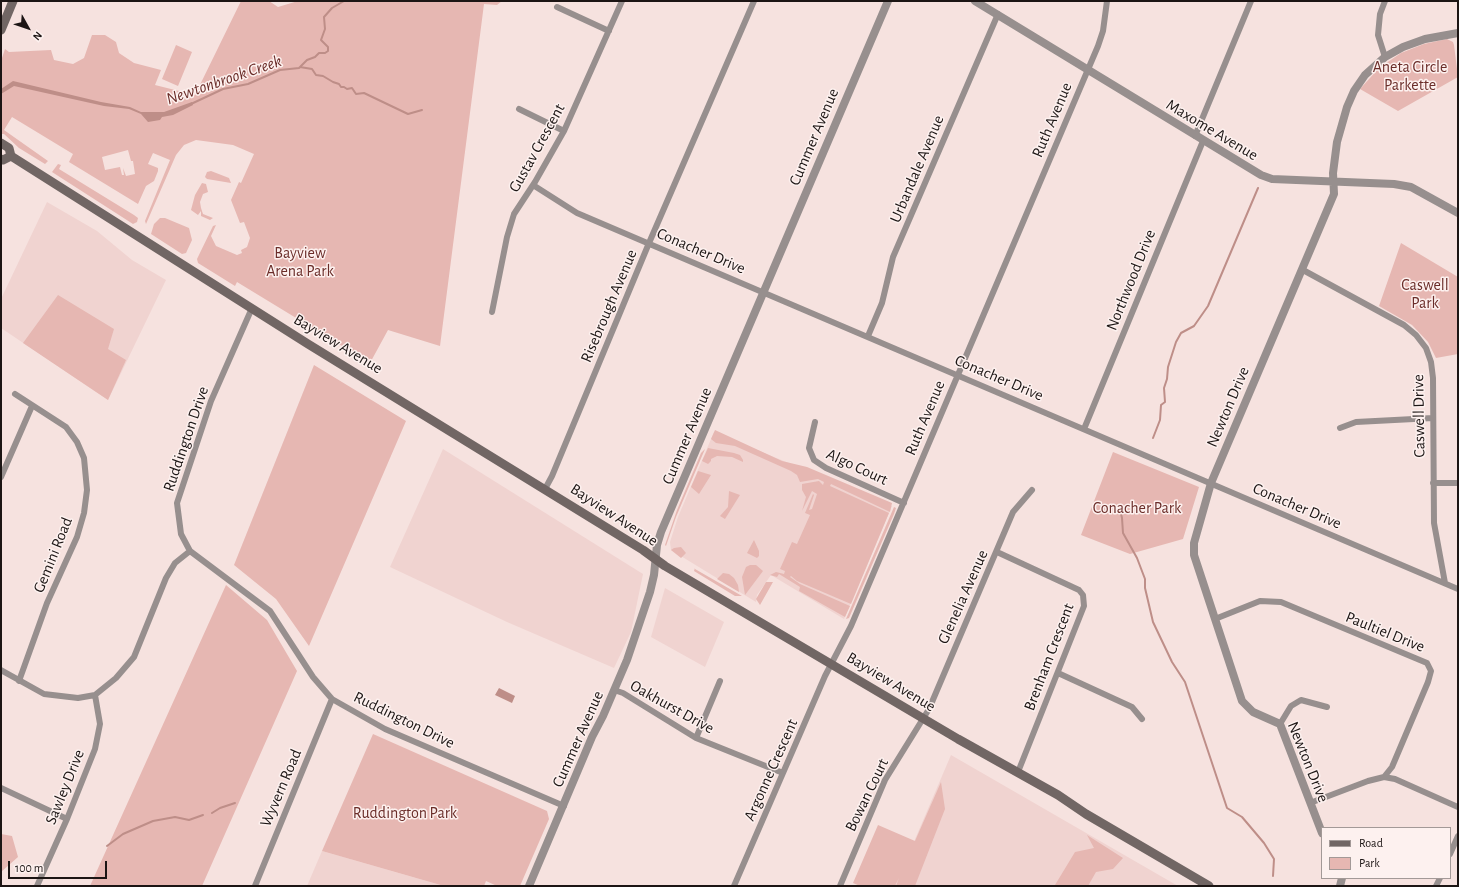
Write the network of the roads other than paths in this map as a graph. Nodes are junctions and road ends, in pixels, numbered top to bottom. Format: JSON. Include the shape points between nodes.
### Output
{"nodes":[{"id":1,"x":12,"y":1,"type":"edge"},
{"id":2,"x":622,"y":1,"type":"edge"},
{"id":3,"x":754,"y":1,"type":"edge"},
{"id":4,"x":888,"y":1,"type":"edge"},
{"id":5,"x":975,"y":1,"type":"edge"},
{"id":6,"x":1107,"y":1,"type":"edge"},
{"id":7,"x":1251,"y":1,"type":"edge"},
{"id":8,"x":1386,"y":1,"type":"edge"},
{"id":9,"x":557,"y":7,"type":"dead end"},
{"id":10,"x":998,"y":14,"type":"junction"},
{"id":11,"x":1,"y":30,"type":"edge"},
{"id":12,"x":609,"y":30,"type":"junction"},
{"id":13,"x":1458,"y":33,"type":"edge"},
{"id":14,"x":1385,"y":57,"type":"junction"},
{"id":15,"x":1088,"y":71,"type":"junction"},
{"id":16,"x":519,"y":109,"type":"dead end"},
{"id":17,"x":564,"y":131,"type":"junction"},
{"id":18,"x":1195,"y":136,"type":"junction"},
{"id":19,"x":1203,"y":141,"type":"junction"},
{"id":20,"x":1,"y":143,"type":"edge"},
{"id":21,"x":11,"y":156,"type":"junction"},
{"id":22,"x":1,"y":159,"type":"edge"},
{"id":23,"x":1334,"y":182,"type":"junction"},
{"id":24,"x":533,"y":186,"type":"junction"},
{"id":25,"x":1458,"y":213,"type":"edge"},
{"id":26,"x":649,"y":243,"type":"junction"},
{"id":27,"x":1303,"y":270,"type":"junction"},
{"id":28,"x":763,"y":292,"type":"junction"},
{"id":29,"x":252,"y":308,"type":"junction"},
{"id":30,"x":492,"y":312,"type":"dead end"},
{"id":31,"x":868,"y":336,"type":"junction"},
{"id":32,"x":958,"y":374,"type":"junction"},
{"id":33,"x":15,"y":394,"type":"dead end"},
{"id":34,"x":32,"y":406,"type":"junction"},
{"id":35,"x":1433,"y":418,"type":"junction"},
{"id":36,"x":815,"y":422,"type":"dead end"},
{"id":37,"x":1340,"y":428,"type":"dead end"},
{"id":38,"x":1084,"y":429,"type":"junction"},
{"id":39,"x":1,"y":477,"type":"edge"},
{"id":40,"x":1210,"y":483,"type":"junction"},
{"id":41,"x":1433,"y":483,"type":"junction"},
{"id":42,"x":1458,"y":483,"type":"edge"},
{"id":43,"x":544,"y":489,"type":"junction"},
{"id":44,"x":1032,"y":490,"type":"dead end"},
{"id":45,"x":904,"y":503,"type":"junction"},
{"id":46,"x":190,"y":550,"type":"junction"},
{"id":47,"x":996,"y":552,"type":"junction"},
{"id":48,"x":655,"y":559,"type":"junction"},
{"id":49,"x":1445,"y":583,"type":"junction"},
{"id":50,"x":1458,"y":589,"type":"edge"},
{"id":51,"x":1215,"y":619,"type":"junction"},
{"id":52,"x":832,"y":664,"type":"junction"},
{"id":53,"x":1,"y":670,"type":"edge"},
{"id":54,"x":1058,"y":673,"type":"junction"},
{"id":55,"x":19,"y":681,"type":"junction"},
{"id":56,"x":720,"y":681,"type":"dead end"},
{"id":57,"x":614,"y":690,"type":"junction"},
{"id":58,"x":95,"y":695,"type":"junction"},
{"id":59,"x":332,"y":699,"type":"junction"},
{"id":60,"x":1328,"y":707,"type":"dead end"},
{"id":61,"x":923,"y":718,"type":"junction"},
{"id":62,"x":1142,"y":720,"type":"dead end"},
{"id":63,"x":1280,"y":724,"type":"junction"},
{"id":64,"x":696,"y":738,"type":"junction"},
{"id":65,"x":1018,"y":772,"type":"junction"},
{"id":66,"x":784,"y":773,"type":"junction"},
{"id":67,"x":1384,"y":777,"type":"junction"},
{"id":68,"x":1,"y":788,"type":"edge"},
{"id":69,"x":1310,"y":803,"type":"junction"},
{"id":70,"x":564,"y":806,"type":"junction"},
{"id":71,"x":1458,"y":807,"type":"edge"},
{"id":72,"x":67,"y":819,"type":"junction"},
{"id":73,"x":1321,"y":830,"type":"edge"},
{"id":74,"x":1458,"y":836,"type":"edge"},
{"id":75,"x":1451,"y":852,"type":"edge"},
{"id":76,"x":37,"y":886,"type":"edge"},
{"id":77,"x":255,"y":886,"type":"edge"},
{"id":78,"x":529,"y":886,"type":"edge"},
{"id":79,"x":734,"y":886,"type":"edge"},
{"id":80,"x":840,"y":886,"type":"edge"},
{"id":81,"x":1209,"y":886,"type":"edge"}],
"edges":[{"from":1,"to":11,"type":"main road"},
{"from":2,"to":12,"type":"street","name":"Gustav Crescent"},
{"from":3,"to":26,"type":"street","name":"Risebrough Avenue"},
{"from":4,"to":28,"type":"street","name":"Cummer Avenue"},
{"from":5,"to":10,"type":"street","name":"Maxome Avenue"},
{"from":6,"to":15,"type":"street","name":"Ruth Avenue","via":[[1103,31]]},
{"from":7,"to":18,"type":"street"},
{"from":8,"to":14,"type":"street","via":[[1380,14],[1378,35]]},
{"from":9,"to":12,"type":"street"},
{"from":10,"to":15,"type":"street","name":"Maxome Avenue"},
{"from":10,"to":31,"type":"street","name":"Urbandale Avenue","via":[[893,257],[882,303]]},
{"from":12,"to":17,"type":"street","name":"Gustav Crescent"},
{"from":13,"to":14,"type":"street","name":"Newton Drive","via":[[1425,39]]},
{"from":14,"to":23,"type":"street","name":"Newton Drive","via":[[1359,83],[1347,107],[1337,142]]},
{"from":15,"to":18,"type":"street","name":"Maxome Avenue"},
{"from":15,"to":32,"type":"street","name":"Ruth Avenue"},
{"from":16,"to":17,"type":"street"},
{"from":17,"to":24,"type":"street","name":"Gustav Crescent"},
{"from":18,"to":19,"type":"street","name":"Maxome Avenue"},
{"from":19,"to":23,"type":"street","name":"Maxome Avenue","via":[[1261,176],[1272,179]]},
{"from":19,"to":38,"type":"street","name":"Northwood Drive"},
{"from":20,"to":21,"type":"main road","name":"Bayview Avenue","via":[[9,148]]},
{"from":21,"to":22,"type":"main road"},
{"from":21,"to":29,"type":"main road","name":"Bayview Avenue"},
{"from":23,"to":25,"type":"street","name":"Maxome Avenue","via":[[1411,187]]},
{"from":23,"to":27,"type":"street","name":"Newton Drive","via":[[1334,194]]},
{"from":24,"to":26,"type":"street","name":"Conacher Drive","via":[[577,213]]},
{"from":24,"to":30,"type":"street","name":"Gustav Crescent","via":[[514,214]]},
{"from":26,"to":28,"type":"street","name":"Conacher Drive"},
{"from":26,"to":43,"type":"street","name":"Risebrough Avenue","via":[[552,476]]},
{"from":27,"to":35,"type":"street","name":"Caswell Drive","via":[[1404,325],[1416,335],[1426,348],[1431,362]]},
{"from":27,"to":40,"type":"street","name":"Newton Drive"},
{"from":28,"to":31,"type":"street","name":"Conacher Drive"},
{"from":28,"to":48,"type":"street","name":"Cummer Avenue","via":[[661,532]]},
{"from":29,"to":43,"type":"main road","name":"Bayview Avenue"},
{"from":29,"to":46,"type":"street","name":"Ruddington Drive","via":[[212,401],[177,503],[181,534]]},
{"from":31,"to":32,"type":"street","name":"Conacher Drive"},
{"from":32,"to":38,"type":"street","name":"Conacher Drive"},
{"from":32,"to":45,"type":"street","name":"Ruth Avenue"},
{"from":33,"to":34,"type":"street","name":"Gemini Road"},
{"from":34,"to":39,"type":"street"},
{"from":34,"to":55,"type":"street","name":"Gemini Road","via":[[66,427],[77,442],[84,458],[87,490],[77,537],[47,603]]},
{"from":35,"to":37,"type":"street","via":[[1356,422]]},
{"from":35,"to":41,"type":"street","name":"Caswell Drive"},
{"from":36,"to":45,"type":"street","name":"Algo Court","via":[[809,448],[814,460],[826,468]]},
{"from":38,"to":40,"type":"street","name":"Conacher Drive"},
{"from":40,"to":49,"type":"street","name":"Conacher Drive"},
{"from":40,"to":51,"type":"street","name":"Newton Drive","via":[[1195,536],[1194,549]]},
{"from":41,"to":42,"type":"street"},
{"from":41,"to":49,"type":"street","name":"Caswell Drive","via":[[1434,523]]},
{"from":43,"to":48,"type":"main road","name":"Bayview Avenue"},
{"from":44,"to":47,"type":"street","name":"Glenelia Avenue","via":[[1013,512]]},
{"from":45,"to":52,"type":"street","name":"Ruth Avenue","via":[[852,626]]},
{"from":46,"to":58,"type":"street","via":[[175,563],[166,578],[134,657],[116,678]]},
{"from":46,"to":59,"type":"street","name":"Ruddington Drive","via":[[270,611],[313,677]]},
{"from":47,"to":54,"type":"street","name":"Brenham Crescent","via":[[1079,590],[1083,595],[1084,606]]},
{"from":47,"to":61,"type":"street","name":"Glenelia Avenue","via":[[929,710]]},
{"from":48,"to":52,"type":"main road","name":"Bayview Avenue"},
{"from":48,"to":57,"type":"street","name":"Cummer Avenue","via":[[654,575],[628,660]]},
{"from":49,"to":50,"type":"street","name":"Conacher Drive"},
{"from":51,"to":63,"type":"street","name":"Newton Drive","via":[[1242,700],[1253,712]]},
{"from":51,"to":67,"type":"street","name":"Paultiel Drive","via":[[1260,601],[1281,602],[1427,663],[1431,671],[1428,682],[1392,767]]},
{"from":52,"to":61,"type":"main road","name":"Bayview Avenue"},
{"from":52,"to":66,"type":"street","name":"Argonne Crescent"},
{"from":53,"to":55,"type":"street"},
{"from":54,"to":62,"type":"street","via":[[1132,707]]},
{"from":54,"to":65,"type":"street","name":"Brenham Crescent"},
{"from":55,"to":58,"type":"street","via":[[44,694],[78,698]]},
{"from":56,"to":64,"type":"street"},
{"from":57,"to":64,"type":"street","name":"Oakhurst Drive"},
{"from":57,"to":70,"type":"street","name":"Cummer Avenue"},
{"from":58,"to":72,"type":"street","name":"Sawley Drive","via":[[100,724],[95,749]]},
{"from":59,"to":70,"type":"street","name":"Ruddington Drive","via":[[385,729]]},
{"from":59,"to":77,"type":"street","name":"Wyvern Road"},
{"from":60,"to":63,"type":"street","via":[[1301,700],[1291,706]]},
{"from":61,"to":65,"type":"main road","name":"Bayview Avenue"},
{"from":61,"to":80,"type":"street","name":"Bowan Court","via":[[885,780]]},
{"from":63,"to":69,"type":"street","name":"Newton Drive"},
{"from":64,"to":66,"type":"street","name":"Oakhurst Drive"},
{"from":65,"to":81,"type":"main road","name":"Bayview Avenue"},
{"from":66,"to":79,"type":"street","name":"Argonne Crescent"},
{"from":67,"to":69,"type":"street"},
{"from":67,"to":71,"type":"street","via":[[1395,779]]},
{"from":68,"to":72,"type":"street"},
{"from":69,"to":73,"type":"street","name":"Newton Drive"},
{"from":70,"to":78,"type":"street","name":"Cummer Avenue"},
{"from":72,"to":76,"type":"street","name":"Sawley Drive"},
{"from":74,"to":75,"type":"street"}]}
